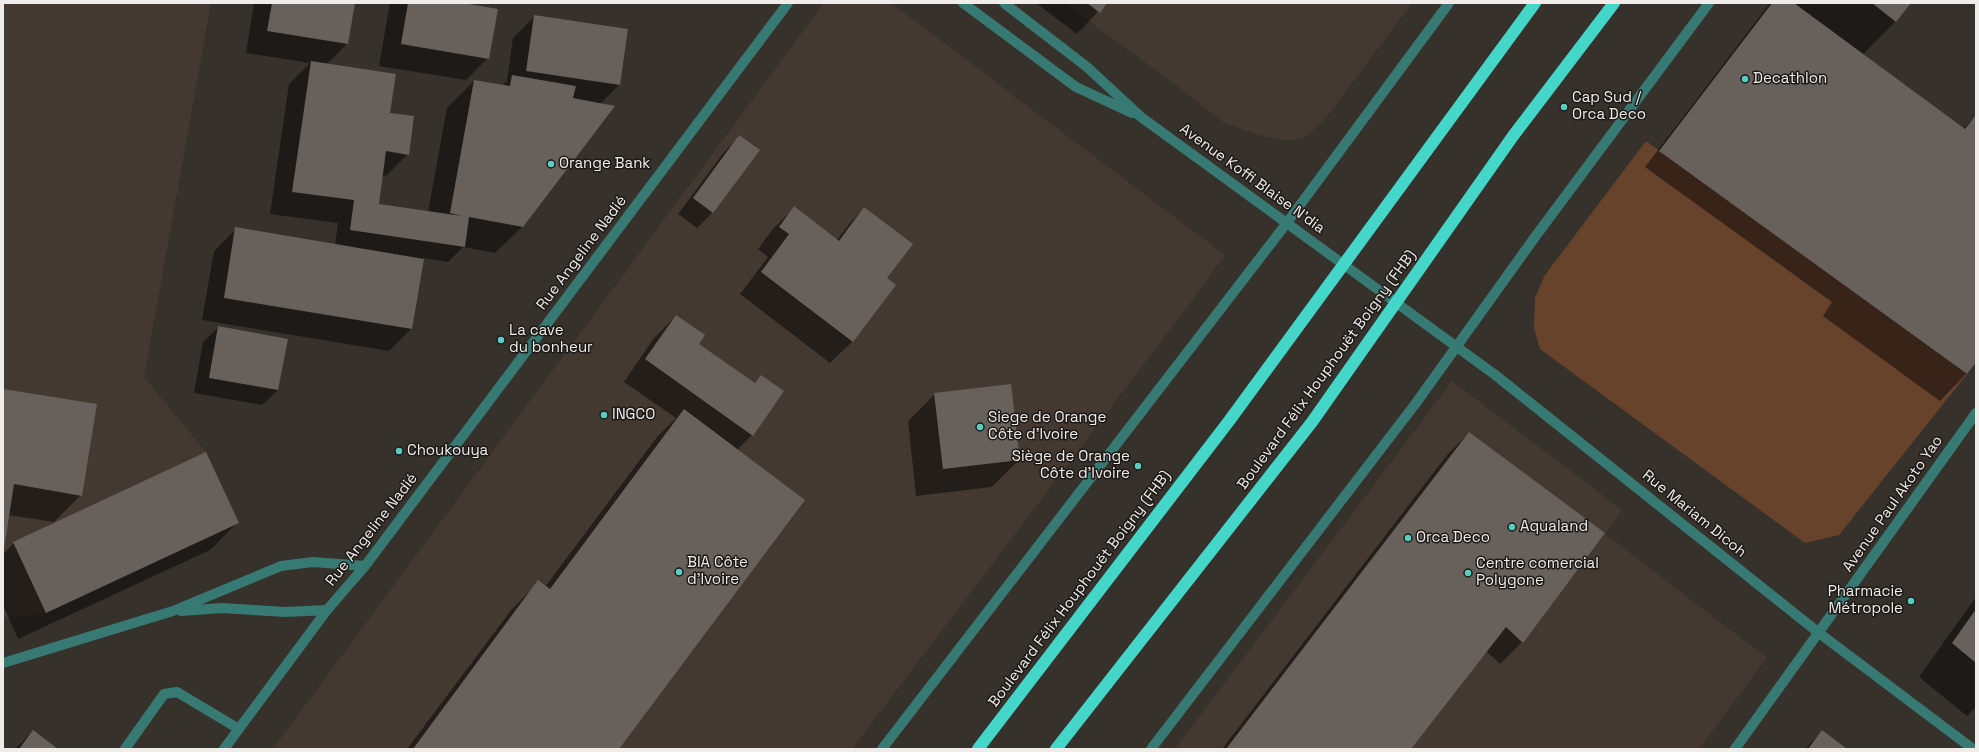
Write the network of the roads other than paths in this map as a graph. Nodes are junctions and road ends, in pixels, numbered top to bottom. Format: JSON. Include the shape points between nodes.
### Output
{"nodes":[{"id":1,"x":788,"y":3,"type":"edge"},
{"id":2,"x":962,"y":3,"type":"edge"},
{"id":3,"x":1004,"y":3,"type":"edge"},
{"id":4,"x":1449,"y":3,"type":"edge"},
{"id":5,"x":1535,"y":3,"type":"edge"},
{"id":6,"x":1614,"y":3,"type":"edge"},
{"id":7,"x":1709,"y":3,"type":"edge"},
{"id":8,"x":1142,"y":117,"type":"junction"},
{"id":9,"x":1286,"y":224,"type":"junction"},
{"id":10,"x":1344,"y":265,"type":"junction"},
{"id":11,"x":1397,"y":302,"type":"junction"},
{"id":12,"x":1458,"y":347,"type":"junction"},
{"id":13,"x":1976,"y":413,"type":"edge"},
{"id":14,"x":365,"y":566,"type":"junction"},
{"id":15,"x":327,"y":610,"type":"junction"},
{"id":16,"x":173,"y":611,"type":"junction"},
{"id":17,"x":1819,"y":633,"type":"junction"},
{"id":18,"x":3,"y":662,"type":"edge"},
{"id":19,"x":239,"y":729,"type":"junction"},
{"id":20,"x":125,"y":749,"type":"edge"},
{"id":21,"x":224,"y":749,"type":"edge"},
{"id":22,"x":882,"y":749,"type":"edge"},
{"id":23,"x":978,"y":749,"type":"edge"},
{"id":24,"x":1056,"y":749,"type":"edge"},
{"id":25,"x":1151,"y":749,"type":"edge"},
{"id":26,"x":1735,"y":749,"type":"edge"},
{"id":27,"x":1973,"y":749,"type":"edge"}],
"edges":[{"from":1,"to":14,"type":"street","name":"Rue Angeline Nadié"},
{"from":2,"to":8,"type":"street","name":"Avenue Koffi Blaise N'dia","via":[[1076,87]]},
{"from":3,"to":8,"type":"street","name":"Avenue Koffi Blaise N'dia","via":[[1087,67]]},
{"from":4,"to":9,"type":"street"},
{"from":5,"to":10,"type":"highway","name":"Boulevard Félix Houphouët Boigny (FHB)"},
{"from":6,"to":11,"type":"highway","name":"Boulevard Félix Houphouët Boigny (FHB)","via":[[1513,136]]},
{"from":7,"to":12,"type":"street","via":[[1535,237]]},
{"from":8,"to":9,"type":"street","name":"Avenue Koffi Blaise N'dia"},
{"from":9,"to":10,"type":"street","name":"Avenue Koffi Blaise N'dia"},
{"from":9,"to":22,"type":"street"},
{"from":10,"to":11,"type":"street","name":"Avenue Koffi Blaise N'dia"},
{"from":10,"to":23,"type":"highway","name":"Boulevard Félix Houphouët Boigny (FHB)","via":[[1229,421]]},
{"from":11,"to":12,"type":"street","name":"Rue Mariam Dicoh"},
{"from":11,"to":24,"type":"highway","name":"Boulevard Félix Houphouët Boigny (FHB)","via":[[1312,422]]},
{"from":12,"to":17,"type":"street","name":"Rue Mariam Dicoh"},
{"from":12,"to":25,"type":"street"},
{"from":13,"to":17,"type":"street","name":"Avenue Paul Akoto Yao"},
{"from":14,"to":15,"type":"street","name":"Rue Angeline Nadié"},
{"from":14,"to":16,"type":"street","via":[[313,562],[281,566]]},
{"from":15,"to":16,"type":"street","via":[[285,612],[222,608]]},
{"from":15,"to":19,"type":"street","name":"Rue Angeline Nadié"},
{"from":16,"to":18,"type":"street"},
{"from":17,"to":26,"type":"street","name":"Avenue Paul Akoto Yao"},
{"from":17,"to":27,"type":"street","name":"Rue Mariam Dicoh"},
{"from":19,"to":20,"type":"street","via":[[177,692],[164,694]]},
{"from":19,"to":21,"type":"street","name":"Rue Angeline Nadié"}]}
